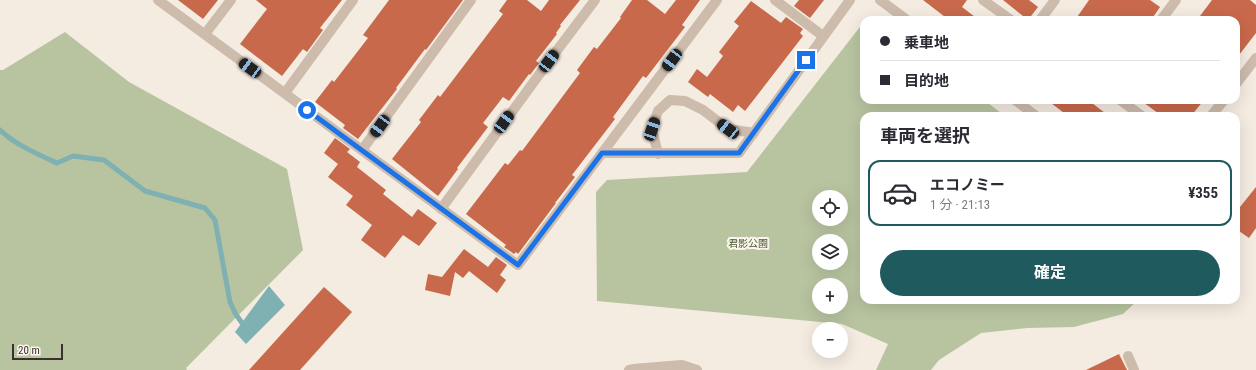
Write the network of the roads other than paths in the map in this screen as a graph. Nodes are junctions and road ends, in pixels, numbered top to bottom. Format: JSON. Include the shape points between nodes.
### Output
{"nodes":[{"id":1,"x":158,"y":0,"type":"edge"},
{"id":2,"x":231,"y":0,"type":"edge"},
{"id":3,"x":353,"y":0,"type":"edge"},
{"id":4,"x":471,"y":0,"type":"edge"},
{"id":5,"x":595,"y":0,"type":"edge"},
{"id":6,"x":717,"y":0,"type":"edge"},
{"id":7,"x":775,"y":0,"type":"edge"},
{"id":8,"x":850,"y":0,"type":"edge"},
{"id":9,"x":880,"y":0,"type":"edge"},
{"id":10,"x":983,"y":0,"type":"edge"},
{"id":11,"x":1055,"y":0,"type":"edge"},
{"id":12,"x":1176,"y":0,"type":"edge"},
{"id":13,"x":902,"y":16,"type":"edge"},
{"id":14,"x":1005,"y":16,"type":"edge"},
{"id":15,"x":1043,"y":16,"type":"edge"},
{"id":16,"x":1164,"y":16,"type":"edge"},
{"id":17,"x":205,"y":34,"type":"junction"},
{"id":18,"x":823,"y":36,"type":"junction"},
{"id":19,"x":1256,"y":58,"type":"edge"},
{"id":20,"x":1240,"y":79,"type":"edge"},
{"id":21,"x":285,"y":93,"type":"junction"},
{"id":22,"x":1020,"y":104,"type":"edge"},
{"id":23,"x":1126,"y":104,"type":"edge"},
{"id":24,"x":1221,"y":104,"type":"edge"},
{"id":25,"x":1031,"y":112,"type":"edge"},
{"id":26,"x":1136,"y":112,"type":"edge"},
{"id":27,"x":1214,"y":112,"type":"edge"},
{"id":28,"x":754,"y":132,"type":"junction"},
{"id":29,"x":362,"y":150,"type":"junction"},
{"id":30,"x":602,"y":153,"type":"junction"},
{"id":31,"x":658,"y":154,"type":"junction"},
{"id":32,"x":442,"y":209,"type":"junction"},
{"id":33,"x":1128,"y":356,"type":"dead end"},
{"id":34,"x":629,"y":370,"type":"edge"},
{"id":35,"x":697,"y":370,"type":"edge"},
{"id":36,"x":1134,"y":370,"type":"edge"}],
"edges":[{"from":1,"to":17,"type":"street"},
{"from":2,"to":17,"type":"street"},
{"from":3,"to":21,"type":"street"},
{"from":4,"to":29,"type":"street"},
{"from":5,"to":32,"type":"street"},
{"from":6,"to":30,"type":"street"},
{"from":7,"to":18,"type":"street"},
{"from":8,"to":18,"type":"street"},
{"from":9,"to":13,"type":"street"},
{"from":10,"to":14,"type":"street"},
{"from":11,"to":15,"type":"street"},
{"from":12,"to":16,"type":"street"},
{"from":17,"to":21,"type":"street"},
{"from":18,"to":28,"type":"street"},
{"from":19,"to":20,"type":"street"},
{"from":21,"to":29,"type":"street"},
{"from":22,"to":25,"type":"street"},
{"from":23,"to":26,"type":"street"},
{"from":24,"to":27,"type":"street"},
{"from":28,"to":31,"type":"street","via":[[739,153]]},
{"from":28,"to":31,"type":"street","via":[[728,129],[703,110],[685,102],[670,100],[658,111],[652,129]]},
{"from":29,"to":32,"type":"street"},
{"from":30,"to":31,"type":"street"},
{"from":30,"to":32,"type":"street","via":[[518,265]]},
{"from":33,"to":36,"type":"street"},
{"from":34,"to":35,"type":"street","via":[[682,365]]}]}
